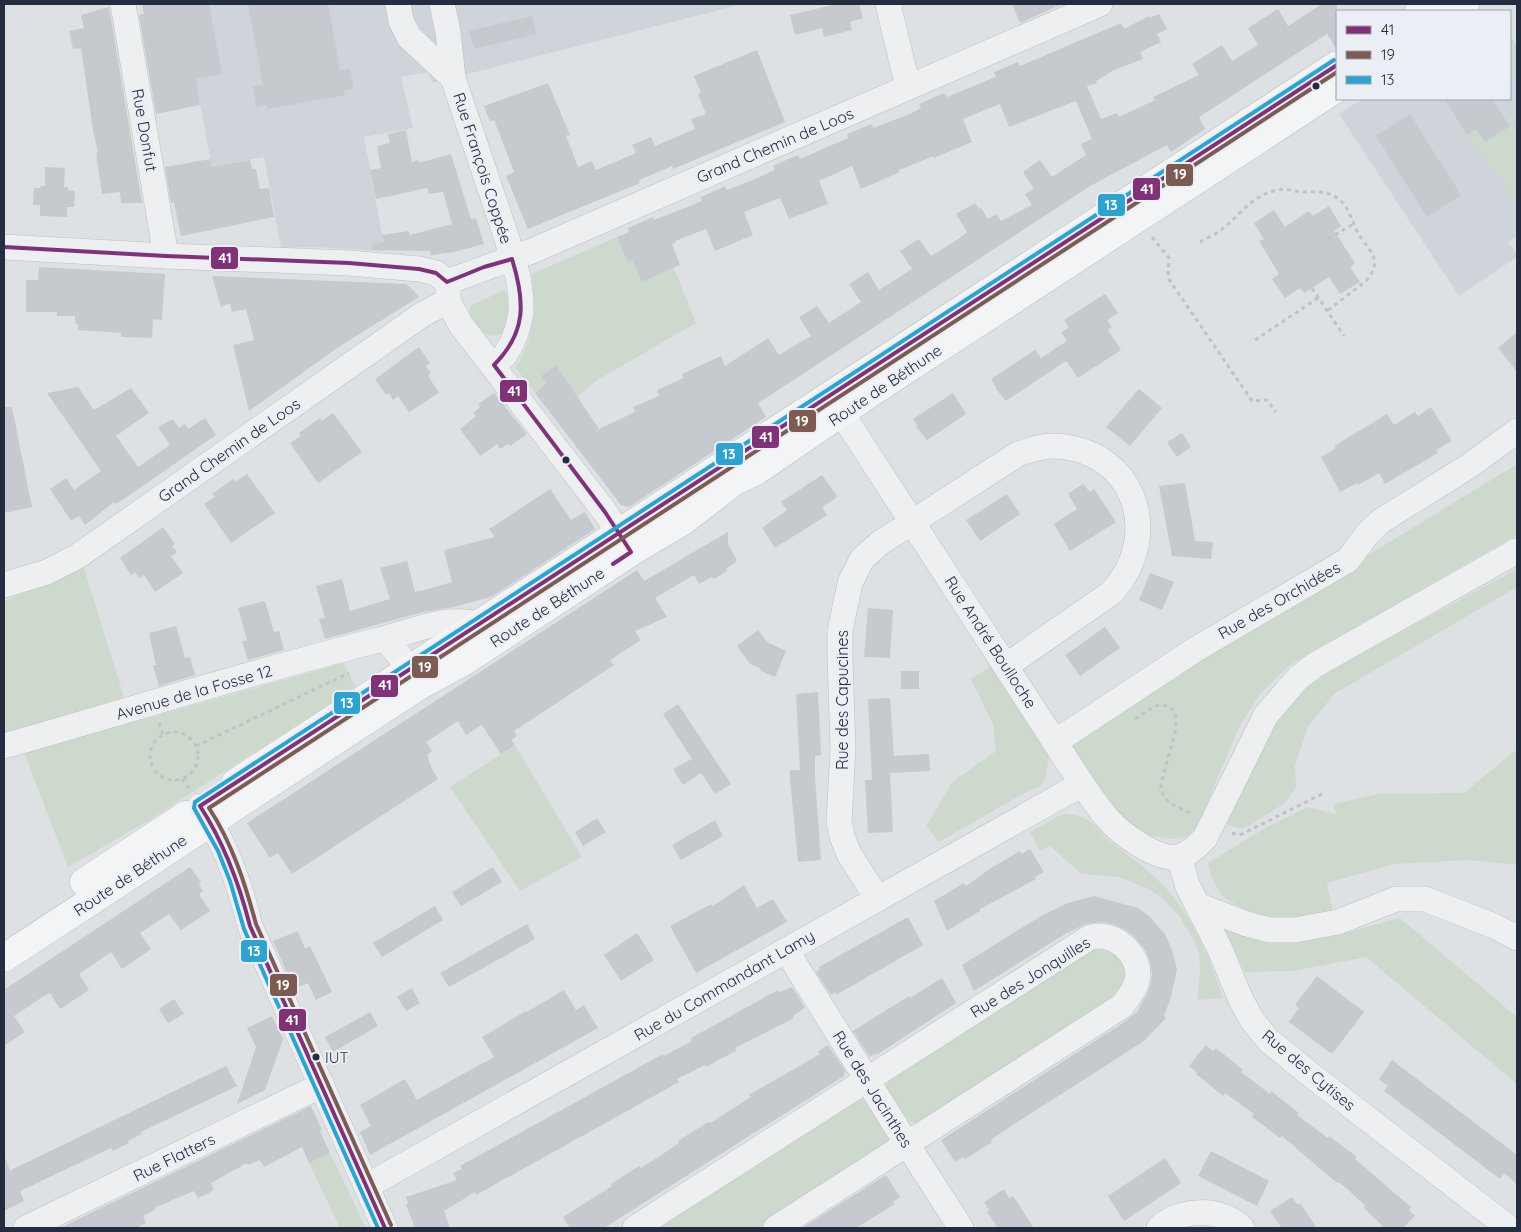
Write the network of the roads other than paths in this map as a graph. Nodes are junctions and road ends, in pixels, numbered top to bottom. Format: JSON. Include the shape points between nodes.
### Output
{"nodes":[{"id":1,"x":123,"y":4,"type":"edge"},
{"id":2,"x":398,"y":4,"type":"edge"},
{"id":3,"x":442,"y":4,"type":"edge"},
{"id":4,"x":888,"y":4,"type":"edge"},
{"id":5,"x":1100,"y":4,"type":"edge"},
{"id":6,"x":1336,"y":66,"type":"edge"},
{"id":7,"x":453,"y":78,"type":"junction"},
{"id":8,"x":908,"y":87,"type":"junction"},
{"id":9,"x":1336,"y":89,"type":"edge"},
{"id":10,"x":4,"y":247,"type":"edge"},
{"id":11,"x":166,"y":256,"type":"junction"},
{"id":12,"x":512,"y":259,"type":"junction"},
{"id":13,"x":448,"y":292,"type":"junction"},
{"id":14,"x":494,"y":365,"type":"junction"},
{"id":15,"x":836,"y":404,"type":"junction"},
{"id":16,"x":1517,"y":431,"type":"edge"},
{"id":17,"x":914,"y":522,"type":"junction"},
{"id":18,"x":625,"y":543,"type":"junction"},
{"id":19,"x":1517,"y":551,"type":"edge"},
{"id":20,"x":4,"y":585,"type":"edge"},
{"id":21,"x":485,"y":634,"type":"junction"},
{"id":22,"x":385,"y":639,"type":"junction"},
{"id":23,"x":1006,"y":666,"type":"junction"},
{"id":24,"x":412,"y":679,"type":"junction"},
{"id":25,"x":1055,"y":742,"type":"junction"},
{"id":26,"x":4,"y":746,"type":"edge"},
{"id":27,"x":1082,"y":784,"type":"junction"},
{"id":28,"x":200,"y":805,"type":"junction"},
{"id":29,"x":1179,"y":857,"type":"junction"},
{"id":30,"x":877,"y":898,"type":"junction"},
{"id":31,"x":1198,"y":905,"type":"junction"},
{"id":32,"x":4,"y":935,"type":"edge"},
{"id":33,"x":1517,"y":938,"type":"edge"},
{"id":34,"x":786,"y":950,"type":"junction"},
{"id":35,"x":4,"y":958,"type":"edge"},
{"id":36,"x":868,"y":1080,"type":"junction"},
{"id":37,"x":322,"y":1085,"type":"junction"},
{"id":38,"x":907,"y":1144,"type":"junction"},
{"id":39,"x":367,"y":1186,"type":"junction"},
{"id":40,"x":26,"y":1228,"type":"edge"},
{"id":41,"x":385,"y":1228,"type":"edge"},
{"id":42,"x":635,"y":1228,"type":"edge"},
{"id":43,"x":776,"y":1228,"type":"edge"},
{"id":44,"x":961,"y":1228,"type":"edge"},
{"id":45,"x":1159,"y":1228,"type":"edge"},
{"id":46,"x":1242,"y":1228,"type":"edge"},
{"id":47,"x":1509,"y":1228,"type":"edge"}],
"edges":[{"from":1,"to":11,"type":"street","name":"Rue Donfut"},
{"from":2,"to":7,"type":"street","via":[[401,22],[409,37]]},
{"from":3,"to":7,"type":"street","name":"Rue François Coppée"},
{"from":4,"to":8,"type":"street"},
{"from":5,"to":8,"type":"street","name":"Grand Chemin de Loos"},
{"from":6,"to":15,"type":"main road","name":"Route de Béthune"},
{"from":7,"to":12,"type":"street","name":"Rue François Coppée"},
{"from":8,"to":12,"type":"street","name":"Grand Chemin de Loos"},
{"from":9,"to":15,"type":"main road","name":"Route de Béthune","via":[[1138,218]]},
{"from":10,"to":11,"type":"street"},
{"from":11,"to":13,"type":"street","via":[[419,269],[436,273]]},
{"from":12,"to":13,"type":"street","name":"Grand Chemin de Loos","via":[[484,268]]},
{"from":12,"to":14,"type":"street","name":"Rue François Coppée","via":[[518,277],[521,313],[512,344]]},
{"from":13,"to":14,"type":"street","via":[[461,325]]},
{"from":13,"to":20,"type":"street","name":"Grand Chemin de Loos","via":[[423,314],[78,556],[47,572]]},
{"from":14,"to":18,"type":"street"},
{"from":15,"to":17,"type":"street","name":"Rue André Boulloche"},
{"from":15,"to":18,"type":"main road","name":"Route de Béthune","via":[[756,471],[734,481],[684,521]]},
{"from":16,"to":25,"type":"street","name":"Rue des Orchidées","via":[[1469,466],[1381,521],[1348,560],[1196,648]]},
{"from":17,"to":23,"type":"street","name":"Rue André Boulloche"},
{"from":17,"to":23,"type":"street","name":"Rue des Capucines","via":[[1018,454],[1051,446],[1095,457],[1119,475],[1129,490],[1136,505],[1138,538],[1134,556],[1121,582],[1111,593]]},
{"from":17,"to":30,"type":"street","name":"Rue des Capucines","via":[[880,542],[862,559],[850,583],[840,631],[842,836],[849,854]]},
{"from":18,"to":21,"type":"main road","name":"Route de Béthune"},
{"from":19,"to":29,"type":"street","via":[[1315,664],[1298,678],[1266,715],[1205,838],[1196,848]]},
{"from":21,"to":22,"type":"street","name":"Avenue de la Fosse 12","via":[[459,620]]},
{"from":21,"to":24,"type":"main road","name":"Route de Béthune"},
{"from":22,"to":24,"type":"street","via":[[399,655]]},
{"from":22,"to":26,"type":"street","name":"Avenue de la Fosse 12"},
{"from":23,"to":25,"type":"street","name":"Rue André Boulloche"},
{"from":24,"to":28,"type":"main road","name":"Route de Béthune"},
{"from":25,"to":27,"type":"street","name":"Rue André Boulloche"},
{"from":27,"to":29,"type":"street","name":"Rue André Boulloche","via":[[1106,817],[1124,834],[1154,852]]},
{"from":27,"to":30,"type":"street","name":"Rue du Commandant Lamy"},
{"from":28,"to":32,"type":"main road","name":"Route de Béthune"},
{"from":28,"to":35,"type":"main road","name":"Route de Béthune"},
{"from":28,"to":37,"type":"street","via":[[215,828],[243,896],[250,926]]},
{"from":29,"to":31,"type":"street","name":"Rue des Cytises","via":[[1188,887]]},
{"from":30,"to":34,"type":"street","name":"Rue du Commandant Lamy"},
{"from":31,"to":33,"type":"street","via":[[1247,924],[1269,930],[1287,930],[1338,922],[1396,899],[1425,899]]},
{"from":31,"to":47,"type":"street","name":"Rue des Cytises","via":[[1241,1000],[1268,1040]]},
{"from":34,"to":36,"type":"street","name":"Rue des Jacinthes"},
{"from":34,"to":39,"type":"street","name":"Rue du Commandant Lamy"},
{"from":36,"to":38,"type":"street","name":"Rue des Jacinthes"},
{"from":36,"to":38,"type":"street","name":"Rue des Jonquilles","via":[[1092,937],[1110,938],[1130,953],[1138,976],[1135,987],[1122,1006]]},
{"from":36,"to":42,"type":"street","name":"Rue des Jonquilles"},
{"from":37,"to":39,"type":"street"},
{"from":37,"to":40,"type":"street","name":"Rue Flatters"},
{"from":38,"to":43,"type":"street","name":"Rue des Jonquilles"},
{"from":38,"to":44,"type":"street","name":"Rue des Jacinthes"},
{"from":39,"to":41,"type":"street"},
{"from":45,"to":46,"type":"street","via":[[1180,1216],[1208,1212]]}]}
